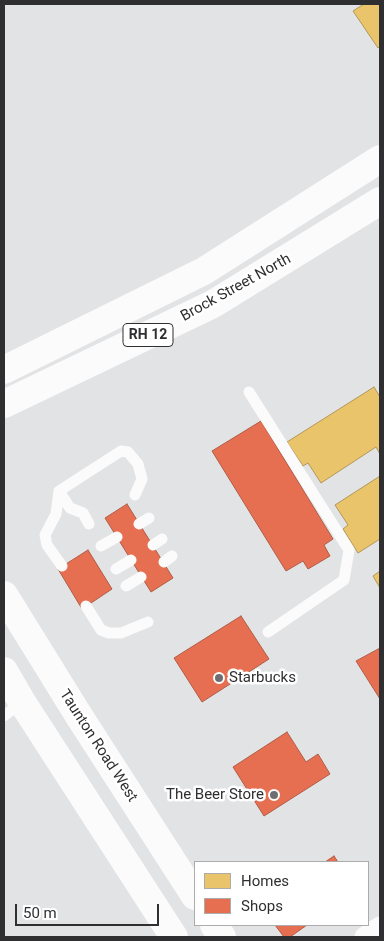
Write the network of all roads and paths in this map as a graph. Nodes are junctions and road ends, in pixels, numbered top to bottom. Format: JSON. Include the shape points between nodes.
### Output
{"nodes":[{"id":1,"x":380,"y":159,"type":"edge"},
{"id":2,"x":380,"y":201,"type":"edge"},
{"id":3,"x":44,"y":350,"type":"junction"},
{"id":4,"x":4,"y":364,"type":"edge"},
{"id":5,"x":4,"y":370,"type":"edge"},
{"id":6,"x":248,"y":392,"type":"dead end"},
{"id":7,"x":4,"y":404,"type":"edge"},
{"id":8,"x":59,"y":491,"type":"junction"},
{"id":9,"x":135,"y":496,"type":"dead end"},
{"id":10,"x":89,"y":524,"type":"dead end"},
{"id":11,"x":117,"y":538,"type":"dead end"},
{"id":12,"x":101,"y":546,"type":"dead end"},
{"id":13,"x":131,"y":560,"type":"dead end"},
{"id":14,"x":62,"y":566,"type":"dead end"},
{"id":15,"x":116,"y":569,"type":"dead end"},
{"id":16,"x":141,"y":576,"type":"dead end"},
{"id":17,"x":126,"y":586,"type":"dead end"},
{"id":18,"x":4,"y":595,"type":"edge"},
{"id":19,"x":86,"y":606,"type":"dead end"},
{"id":20,"x":148,"y":622,"type":"dead end"},
{"id":21,"x":268,"y":632,"type":"dead end"},
{"id":22,"x":4,"y":671,"type":"edge"},
{"id":23,"x":13,"y":709,"type":"edge"},
{"id":24,"x":194,"y":894,"type":"edge"},
{"id":25,"x":215,"y":926,"type":"edge"},
{"id":26,"x":380,"y":927,"type":"edge"},
{"id":27,"x":174,"y":937,"type":"edge"},
{"id":28,"x":222,"y":937,"type":"edge"},
{"id":29,"x":365,"y":937,"type":"edge"}],
"edges":[{"from":1,"to":3,"type":"main road","name":"Brock Street North","number":"RH 12","via":[[204,272]]},
{"from":2,"to":7,"type":"main road","name":"Brock Street North","number":"RH 12","via":[[213,304]]},
{"from":3,"to":4,"type":"main road"},
{"from":3,"to":5,"type":"main road","number":"RH 12"},
{"from":6,"to":21,"type":"lane","via":[[349,550],[344,580]]},
{"from":8,"to":9,"type":"lane","via":[[121,451],[128,452],[138,464],[142,479]]},
{"from":8,"to":10,"type":"lane","via":[[70,508],[83,514]]},
{"from":8,"to":14,"type":"lane","via":[[56,514],[44,535]]},
{"from":11,"to":12,"type":"lane"},
{"from":13,"to":15,"type":"lane"},
{"from":16,"to":17,"type":"lane"},
{"from":18,"to":24,"type":"main road","name":"Taunton Road West"},
{"from":19,"to":20,"type":"lane","via":[[101,630],[109,633],[121,633]]},
{"from":22,"to":23,"type":"main road"},
{"from":23,"to":27,"type":"main road"},
{"from":25,"to":28,"type":"main road"},
{"from":26,"to":29,"type":"street"}]}
